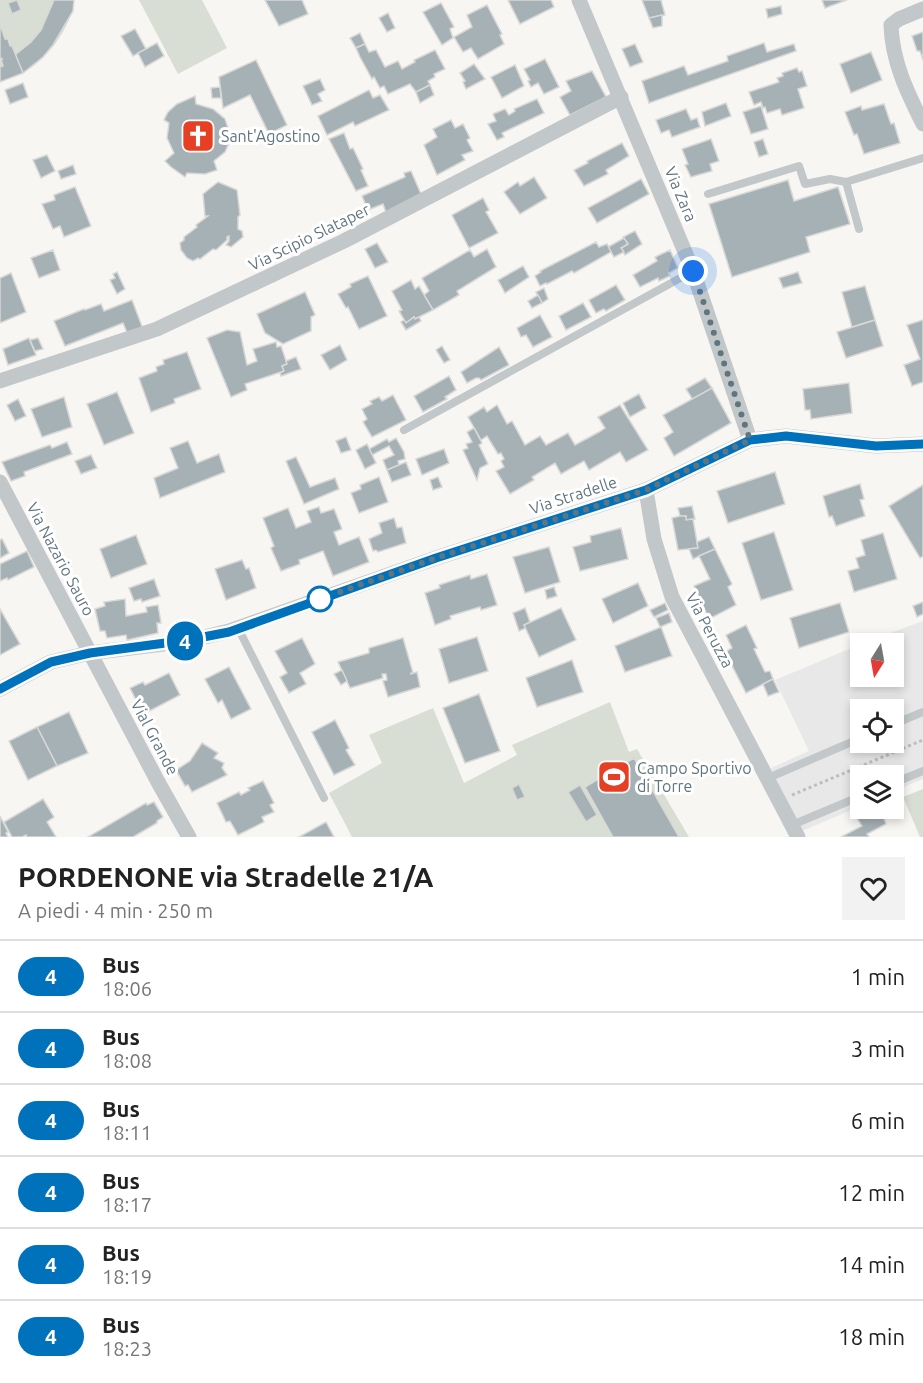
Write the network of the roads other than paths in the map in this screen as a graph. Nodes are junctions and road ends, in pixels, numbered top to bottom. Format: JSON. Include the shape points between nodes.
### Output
{"nodes":[{"id":1,"x":579,"y":0,"type":"edge"},
{"id":2,"x":923,"y":9,"type":"edge"},
{"id":3,"x":621,"y":97,"type":"junction"},
{"id":4,"x":923,"y":124,"type":"edge"},
{"id":5,"x":923,"y":158,"type":"edge"},
{"id":6,"x":846,"y":182,"type":"junction"},
{"id":7,"x":708,"y":194,"type":"dead end"},
{"id":8,"x":859,"y":229,"type":"dead end"},
{"id":9,"x":693,"y":271,"type":"junction"},
{"id":10,"x":0,"y":381,"type":"edge"},
{"id":11,"x":404,"y":430,"type":"dead end"},
{"id":12,"x":750,"y":440,"type":"junction"},
{"id":13,"x":923,"y":444,"type":"edge"},
{"id":14,"x":0,"y":482,"type":"edge"},
{"id":15,"x":646,"y":490,"type":"junction"},
{"id":16,"x":238,"y":628,"type":"junction"},
{"id":17,"x":90,"y":653,"type":"junction"},
{"id":18,"x":0,"y":689,"type":"edge"},
{"id":19,"x":923,"y":712,"type":"edge"},
{"id":20,"x":904,"y":720,"type":"edge"},
{"id":21,"x":850,"y":743,"type":"edge"},
{"id":22,"x":923,"y":771,"type":"edge"},
{"id":23,"x":768,"y":778,"type":"junction"},
{"id":24,"x":904,"y":779,"type":"edge"},
{"id":25,"x":324,"y":798,"type":"dead end"},
{"id":26,"x":850,"y":802,"type":"edge"},
{"id":27,"x":795,"y":831,"type":"edge"},
{"id":28,"x":189,"y":837,"type":"edge"}],
"edges":[{"from":1,"to":3,"type":"street","name":"Via Zara"},
{"from":2,"to":4,"type":"street","via":[[891,25],[892,46],[908,95]]},
{"from":3,"to":9,"type":"street","name":"Via Zara"},
{"from":3,"to":10,"type":"street","name":"Via Scipio Slataper","via":[[344,241],[157,329]]},
{"from":5,"to":6,"type":"lane"},
{"from":6,"to":7,"type":"lane","via":[[830,179],[805,184],[798,166]]},
{"from":6,"to":8,"type":"lane"},
{"from":9,"to":11,"type":"lane"},
{"from":9,"to":12,"type":"street","name":"Via Zara"},
{"from":12,"to":13,"type":"street","name":"Via Stradelle","via":[[786,436],[876,446]]},
{"from":12,"to":15,"type":"street","name":"Via Stradelle"},
{"from":14,"to":17,"type":"street","name":"Via Nazario Sauro"},
{"from":15,"to":16,"type":"street","name":"Via Stradelle"},
{"from":15,"to":23,"type":"street","name":"Via Peruzza","via":[[654,539],[672,597]]},
{"from":16,"to":17,"type":"street","name":"Via Stradelle","via":[[188,640]]},
{"from":16,"to":25,"type":"lane"},
{"from":17,"to":18,"type":"street","name":"Via Stradelle","via":[[51,662]]},
{"from":17,"to":28,"type":"street","name":"Vial Grande"},
{"from":19,"to":20,"type":"lane"},
{"from":21,"to":23,"type":"lane"},
{"from":22,"to":24,"type":"lane"},
{"from":23,"to":27,"type":"street","name":"Via Peruzza"},
{"from":26,"to":27,"type":"lane","name":"Via Peruzza"}]}
